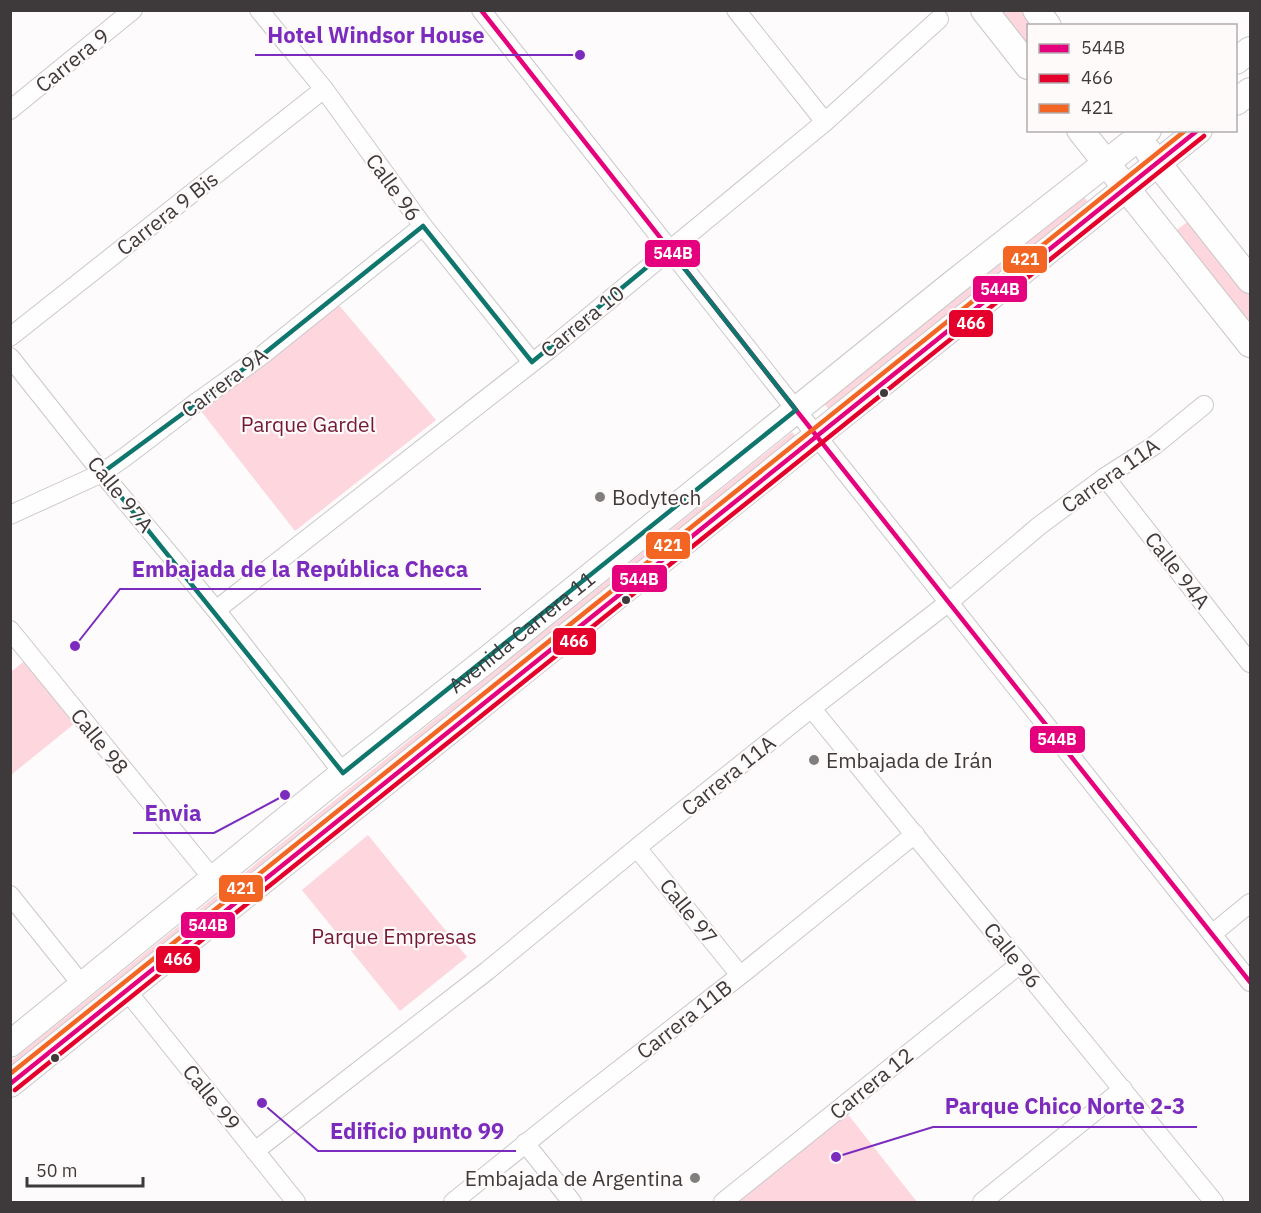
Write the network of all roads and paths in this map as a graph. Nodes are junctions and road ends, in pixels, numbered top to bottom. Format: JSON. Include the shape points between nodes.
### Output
{"nodes":[{"id":1,"x":133,"y":10,"type":"edge"},
{"id":2,"x":259,"y":10,"type":"edge"},
{"id":3,"x":481,"y":10,"type":"edge"},
{"id":4,"x":736,"y":10,"type":"edge"},
{"id":5,"x":984,"y":10,"type":"edge"},
{"id":6,"x":1036,"y":10,"type":"edge"},
{"id":7,"x":939,"y":20,"type":"dead end"},
{"id":8,"x":1046,"y":24,"type":"edge"},
{"id":9,"x":1251,"y":50,"type":"edge"},
{"id":10,"x":1237,"y":60,"type":"edge"},
{"id":11,"x":1027,"y":64,"type":"edge"},
{"id":12,"x":324,"y":89,"type":"junction"},
{"id":13,"x":1251,"y":91,"type":"edge"},
{"id":14,"x":1237,"y":101,"type":"edge"},
{"id":15,"x":10,"y":110,"type":"edge"},
{"id":16,"x":825,"y":122,"type":"junction"},
{"id":17,"x":1082,"y":132,"type":"edge"},
{"id":18,"x":1196,"y":132,"type":"edge"},
{"id":19,"x":1139,"y":133,"type":"edge"},
{"id":20,"x":1106,"y":163,"type":"junction"},
{"id":21,"x":1157,"y":163,"type":"junction"},
{"id":22,"x":1126,"y":188,"type":"junction"},
{"id":23,"x":423,"y":226,"type":"junction"},
{"id":24,"x":669,"y":249,"type":"junction"},
{"id":25,"x":1251,"y":280,"type":"edge"},
{"id":26,"x":10,"y":337,"type":"edge"},
{"id":27,"x":1251,"y":344,"type":"edge"},
{"id":28,"x":10,"y":357,"type":"edge"},
{"id":29,"x":532,"y":362,"type":"junction"},
{"id":30,"x":1204,"y":405,"type":"dead end"},
{"id":31,"x":796,"y":410,"type":"junction"},
{"id":32,"x":816,"y":436,"type":"junction"},
{"id":33,"x":102,"y":472,"type":"junction"},
{"id":34,"x":1105,"y":477,"type":"junction"},
{"id":35,"x":10,"y":515,"type":"edge"},
{"id":36,"x":949,"y":602,"type":"junction"},
{"id":37,"x":216,"y":610,"type":"junction"},
{"id":38,"x":10,"y":630,"type":"edge"},
{"id":39,"x":1251,"y":663,"type":"edge"},
{"id":40,"x":812,"y":709,"type":"junction"},
{"id":41,"x":343,"y":773,"type":"junction"},
{"id":42,"x":915,"y":834,"type":"junction"},
{"id":43,"x":637,"y":848,"type":"junction"},
{"id":44,"x":213,"y":879,"type":"junction"},
{"id":45,"x":10,"y":895,"type":"edge"},
{"id":46,"x":1251,"y":903,"type":"edge"},
{"id":47,"x":1212,"y":934,"type":"junction"},
{"id":48,"x":1020,"y":964,"type":"junction"},
{"id":49,"x":740,"y":975,"type":"junction"},
{"id":50,"x":1251,"y":982,"type":"edge"},
{"id":51,"x":82,"y":985,"type":"junction"},
{"id":52,"x":127,"y":991,"type":"junction"},
{"id":53,"x":10,"y":1044,"type":"edge"},
{"id":54,"x":10,"y":1083,"type":"edge"},
{"id":55,"x":1123,"y":1089,"type":"junction"},
{"id":56,"x":525,"y":1143,"type":"junction"},
{"id":57,"x":255,"y":1151,"type":"junction"},
{"id":58,"x":296,"y":1203,"type":"edge"},
{"id":59,"x":453,"y":1203,"type":"edge"},
{"id":60,"x":572,"y":1203,"type":"edge"},
{"id":61,"x":723,"y":1203,"type":"edge"},
{"id":62,"x":982,"y":1203,"type":"edge"},
{"id":63,"x":1214,"y":1203,"type":"edge"}],
"edges":[{"from":1,"to":15,"type":"street","name":"Carrera 9"},
{"from":2,"to":12,"type":"street","name":"Calle 96"},
{"from":3,"to":24,"type":"street"},
{"from":4,"to":16,"type":"street"},
{"from":5,"to":11,"type":"main road"},
{"from":6,"to":8,"type":"main road"},
{"from":7,"to":16,"type":"street","name":"Carrera 10"},
{"from":9,"to":10,"type":"main road"},
{"from":12,"to":23,"type":"street","name":"Calle 96"},
{"from":12,"to":26,"type":"street","name":"Carrera 9 Bis"},
{"from":13,"to":14,"type":"main road"},
{"from":16,"to":24,"type":"street","name":"Carrera 10"},
{"from":17,"to":20,"type":"main road"},
{"from":18,"to":21,"type":"main road","name":"Avenida Carrera 11"},
{"from":19,"to":20,"type":"main road","name":"Avenida Carrera 11"},
{"from":19,"to":21,"type":"main road"},
{"from":20,"to":22,"type":"main road"},
{"from":20,"to":31,"type":"main road","name":"Avenida Carrera 11"},
{"from":21,"to":22,"type":"main road","name":"Avenida Carrera 11"},
{"from":21,"to":25,"type":"main road"},
{"from":22,"to":27,"type":"main road"},
{"from":22,"to":32,"type":"main road","name":"Avenida Carrera 11"},
{"from":23,"to":29,"type":"street","name":"Calle 96"},
{"from":23,"to":33,"type":"street","name":"Carrera 9A","via":[[261,356]]},
{"from":24,"to":29,"type":"street","name":"Carrera 10"},
{"from":24,"to":31,"type":"street"},
{"from":28,"to":33,"type":"street","name":"Calle 97A"},
{"from":29,"to":37,"type":"street","name":"Carrera 10"},
{"from":30,"to":34,"type":"street","name":"Carrera 11A","via":[[1155,445]]},
{"from":31,"to":32,"type":"street"},
{"from":31,"to":41,"type":"main road","name":"Avenida Carrera 11"},
{"from":32,"to":36,"type":"street"},
{"from":32,"to":52,"type":"main road","name":"Avenida Carrera 11"},
{"from":33,"to":35,"type":"street","name":"Carrera 9A"},
{"from":33,"to":37,"type":"street","name":"Calle 97A"},
{"from":34,"to":36,"type":"street","name":"Carrera 11A","via":[[1039,526]]},
{"from":34,"to":39,"type":"street","name":"Calle 94A"},
{"from":36,"to":40,"type":"street","name":"Carrera 11A"},
{"from":36,"to":47,"type":"street"},
{"from":37,"to":41,"type":"street","name":"Calle 97A"},
{"from":38,"to":44,"type":"street","name":"Calle 98"},
{"from":40,"to":42,"type":"street","name":"Calle 96"},
{"from":40,"to":43,"type":"street","name":"Carrera 11A"},
{"from":41,"to":44,"type":"main road","name":"Avenida Carrera 11"},
{"from":42,"to":48,"type":"street","name":"Calle 96"},
{"from":42,"to":49,"type":"street","name":"Carrera 11B"},
{"from":43,"to":49,"type":"street","name":"Calle 97"},
{"from":43,"to":57,"type":"street","name":"Carrera 11A","via":[[469,986]]},
{"from":44,"to":51,"type":"main road","name":"Avenida Carrera 11"},
{"from":45,"to":51,"type":"street"},
{"from":46,"to":47,"type":"street"},
{"from":47,"to":50,"type":"street"},
{"from":48,"to":55,"type":"street","name":"Calle 96"},
{"from":48,"to":61,"type":"street","name":"Carrera 12"},
{"from":49,"to":56,"type":"street","name":"Carrera 11B"},
{"from":51,"to":53,"type":"main road","name":"Avenida Carrera 11"},
{"from":52,"to":54,"type":"main road","name":"Avenida Carrera 11"},
{"from":52,"to":57,"type":"street","name":"Calle 99"},
{"from":55,"to":62,"type":"street"},
{"from":55,"to":63,"type":"street","name":"Calle 96"},
{"from":56,"to":59,"type":"street","name":"Carrera 11B"},
{"from":56,"to":60,"type":"street"},
{"from":57,"to":58,"type":"street","name":"Calle 99"}]}
